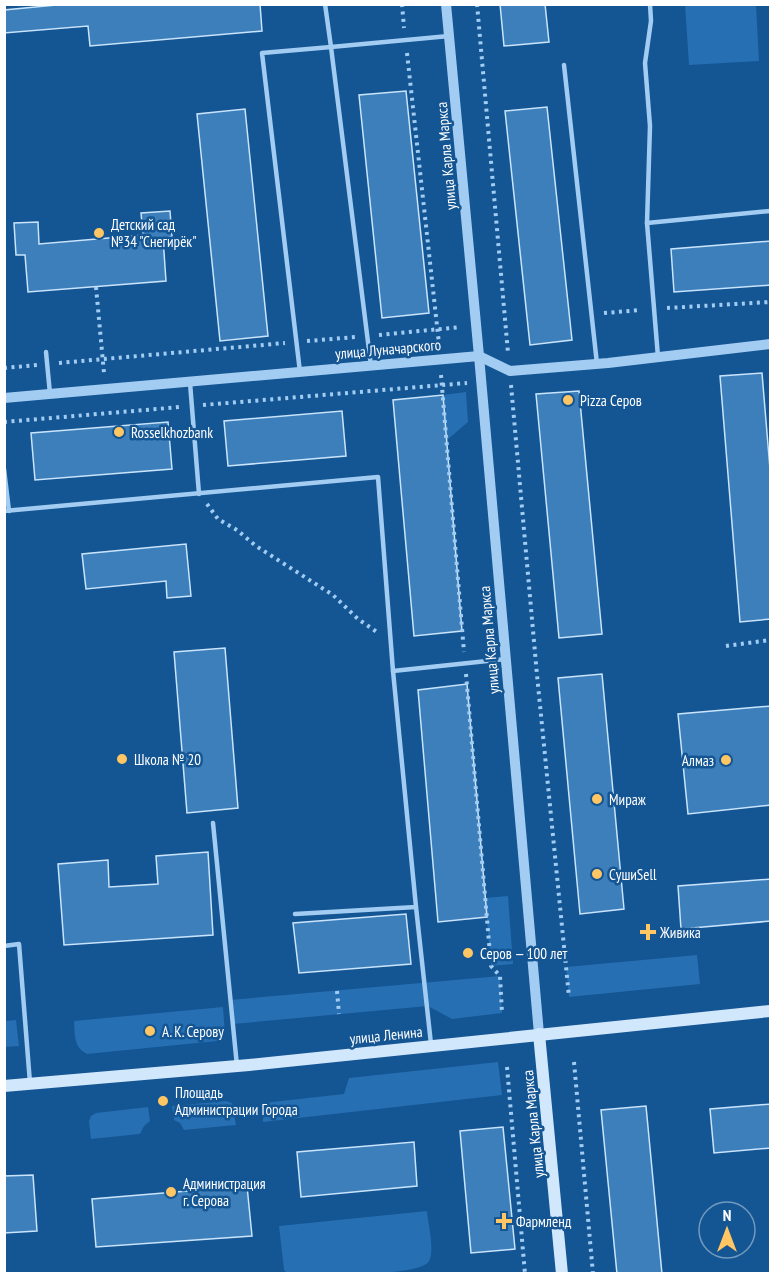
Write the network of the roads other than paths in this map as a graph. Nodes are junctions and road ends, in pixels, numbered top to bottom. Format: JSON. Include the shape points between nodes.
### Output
{"nodes":[{"id":1,"x":325,"y":4,"type":"edge"},
{"id":2,"x":446,"y":4,"type":"edge"},
{"id":3,"x":650,"y":4,"type":"edge"},
{"id":4,"x":449,"y":36,"type":"junction"},
{"id":5,"x":331,"y":47,"type":"junction"},
{"id":6,"x":564,"y":64,"type":"dead end"},
{"id":7,"x":771,"y":211,"type":"edge"},
{"id":8,"x":647,"y":223,"type":"junction"},
{"id":9,"x":771,"y":344,"type":"edge"},
{"id":10,"x":46,"y":352,"type":"dead end"},
{"id":11,"x":479,"y":356,"type":"junction"},
{"id":12,"x":658,"y":357,"type":"junction"},
{"id":13,"x":597,"y":364,"type":"junction"},
{"id":14,"x":371,"y":366,"type":"junction"},
{"id":15,"x":300,"y":372,"type":"junction"},
{"id":16,"x":190,"y":382,"type":"junction"},
{"id":17,"x":50,"y":394,"type":"junction"},
{"id":18,"x":4,"y":398,"type":"edge"},
{"id":19,"x":4,"y":470,"type":"edge"},
{"id":20,"x":199,"y":494,"type":"junction"},
{"id":21,"x":7,"y":511,"type":"edge"},
{"id":22,"x":506,"y":659,"type":"junction"},
{"id":23,"x":393,"y":671,"type":"junction"},
{"id":24,"x":213,"y":823,"type":"dead end"},
{"id":25,"x":416,"y":907,"type":"junction"},
{"id":26,"x":295,"y":914,"type":"dead end"},
{"id":27,"x":4,"y":946,"type":"edge"},
{"id":28,"x":771,"y":1011,"type":"edge"},
{"id":29,"x":539,"y":1034,"type":"junction"},
{"id":30,"x":431,"y":1045,"type":"junction"},
{"id":31,"x":237,"y":1066,"type":"junction"},
{"id":32,"x":30,"y":1083,"type":"junction"},
{"id":33,"x":4,"y":1086,"type":"edge"},
{"id":34,"x":562,"y":1274,"type":"edge"}],
"edges":[{"from":1,"to":5,"type":"lane"},
{"from":2,"to":4,"type":"street","name":"улица Карла Маркса"},
{"from":3,"to":8,"type":"lane","via":[[645,63],[650,126]]},
{"from":4,"to":5,"type":"lane"},
{"from":4,"to":11,"type":"street","name":"улица Карла Маркса"},
{"from":5,"to":14,"type":"lane"},
{"from":5,"to":15,"type":"lane","via":[[262,53]]},
{"from":6,"to":13,"type":"lane"},
{"from":7,"to":8,"type":"lane"},
{"from":8,"to":12,"type":"lane"},
{"from":9,"to":12,"type":"street"},
{"from":10,"to":17,"type":"lane"},
{"from":11,"to":13,"type":"street","via":[[510,371]]},
{"from":11,"to":14,"type":"street","name":"улица Луначарского"},
{"from":11,"to":22,"type":"street","name":"улица Карла Маркса"},
{"from":12,"to":13,"type":"street"},
{"from":14,"to":15,"type":"street","name":"улица Луначарского"},
{"from":15,"to":16,"type":"street","name":"улица Луначарского"},
{"from":16,"to":17,"type":"street","name":"улица Луначарского"},
{"from":16,"to":20,"type":"lane"},
{"from":17,"to":18,"type":"street","name":"улица Луначарского"},
{"from":19,"to":21,"type":"lane"},
{"from":20,"to":21,"type":"lane"},
{"from":20,"to":23,"type":"lane","via":[[378,477]]},
{"from":22,"to":23,"type":"lane"},
{"from":22,"to":29,"type":"street","name":"улица Карла Маркса"},
{"from":23,"to":25,"type":"lane"},
{"from":24,"to":31,"type":"lane"},
{"from":25,"to":26,"type":"lane"},
{"from":25,"to":30,"type":"lane"},
{"from":27,"to":32,"type":"lane","via":[[19,944]]},
{"from":28,"to":29,"type":"main road","name":"улица Ленина"},
{"from":29,"to":30,"type":"main road","name":"улица Ленина"},
{"from":29,"to":34,"type":"main road","name":"улица Карла Маркса"},
{"from":30,"to":31,"type":"main road","name":"улица Ленина"},
{"from":31,"to":32,"type":"main road","name":"улица Ленина"},
{"from":32,"to":33,"type":"main road","name":"улица Ленина"}]}
